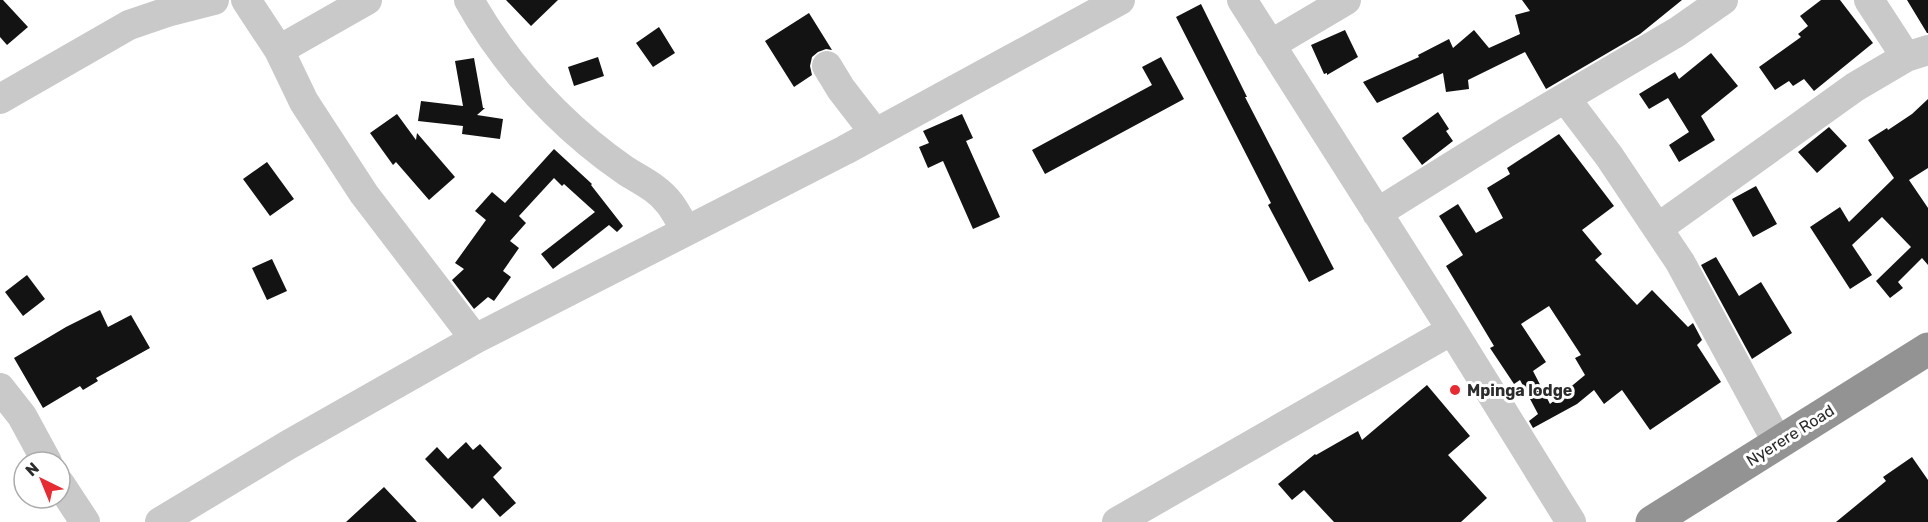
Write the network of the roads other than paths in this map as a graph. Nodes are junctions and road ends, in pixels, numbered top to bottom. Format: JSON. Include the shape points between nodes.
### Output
{"nodes":[{"id":1,"x":214,"y":0,"type":"edge"},
{"id":2,"x":246,"y":0,"type":"edge"},
{"id":3,"x":367,"y":0,"type":"edge"},
{"id":4,"x":469,"y":0,"type":"edge"},
{"id":5,"x":1120,"y":0,"type":"edge"},
{"id":6,"x":1242,"y":0,"type":"edge"},
{"id":7,"x":1346,"y":0,"type":"edge"},
{"id":8,"x":1723,"y":0,"type":"edge"},
{"id":9,"x":1869,"y":0,"type":"edge"},
{"id":10,"x":1270,"y":45,"type":"junction"},
{"id":11,"x":279,"y":50,"type":"junction"},
{"id":12,"x":1917,"y":53,"type":"edge"},
{"id":13,"x":827,"y":66,"type":"dead end"},
{"id":14,"x":1565,"y":98,"type":"junction"},
{"id":15,"x":0,"y":99,"type":"edge"},
{"id":16,"x":875,"y":133,"type":"junction"},
{"id":17,"x":1377,"y":213,"type":"junction"},
{"id":18,"x":1658,"y":228,"type":"junction"},
{"id":19,"x":686,"y":231,"type":"junction"},
{"id":20,"x":1452,"y":330,"type":"junction"},
{"id":21,"x":475,"y":339,"type":"junction"},
{"id":22,"x":1928,"y":350,"type":"edge"},
{"id":23,"x":0,"y":388,"type":"edge"},
{"id":24,"x":1778,"y":442,"type":"junction"},
{"id":25,"x":40,"y":450,"type":"edge"},
{"id":26,"x":72,"y":502,"type":"edge"},
{"id":27,"x":85,"y":522,"type":"edge"},
{"id":28,"x":160,"y":522,"type":"edge"},
{"id":29,"x":1117,"y":522,"type":"edge"},
{"id":30,"x":1571,"y":522,"type":"edge"},
{"id":31,"x":1652,"y":522,"type":"edge"}],
"edges":[{"from":1,"to":15,"type":"street","via":[[129,25]]},
{"from":2,"to":11,"type":"street"},
{"from":3,"to":11,"type":"street"},
{"from":4,"to":19,"type":"street","via":[[514,66],[540,94],[589,142],[657,191]]},
{"from":5,"to":16,"type":"street"},
{"from":6,"to":10,"type":"street"},
{"from":7,"to":10,"type":"street"},
{"from":8,"to":14,"type":"street"},
{"from":9,"to":12,"type":"street"},
{"from":10,"to":17,"type":"street"},
{"from":11,"to":21,"type":"street","via":[[304,102],[364,194]]},
{"from":12,"to":18,"type":"street","via":[[1855,87]]},
{"from":13,"to":16,"type":"street"},
{"from":14,"to":17,"type":"street"},
{"from":14,"to":18,"type":"street"},
{"from":16,"to":19,"type":"street"},
{"from":17,"to":20,"type":"street"},
{"from":18,"to":24,"type":"street"},
{"from":19,"to":21,"type":"street"},
{"from":20,"to":29,"type":"street"},
{"from":20,"to":30,"type":"street"},
{"from":21,"to":28,"type":"street"},
{"from":22,"to":24,"type":"highway","name":"Nyerere Road"},
{"from":23,"to":25,"type":"street","via":[[22,416]]},
{"from":24,"to":31,"type":"highway","name":"Nyerere Road"},
{"from":26,"to":27,"type":"street"}]}
